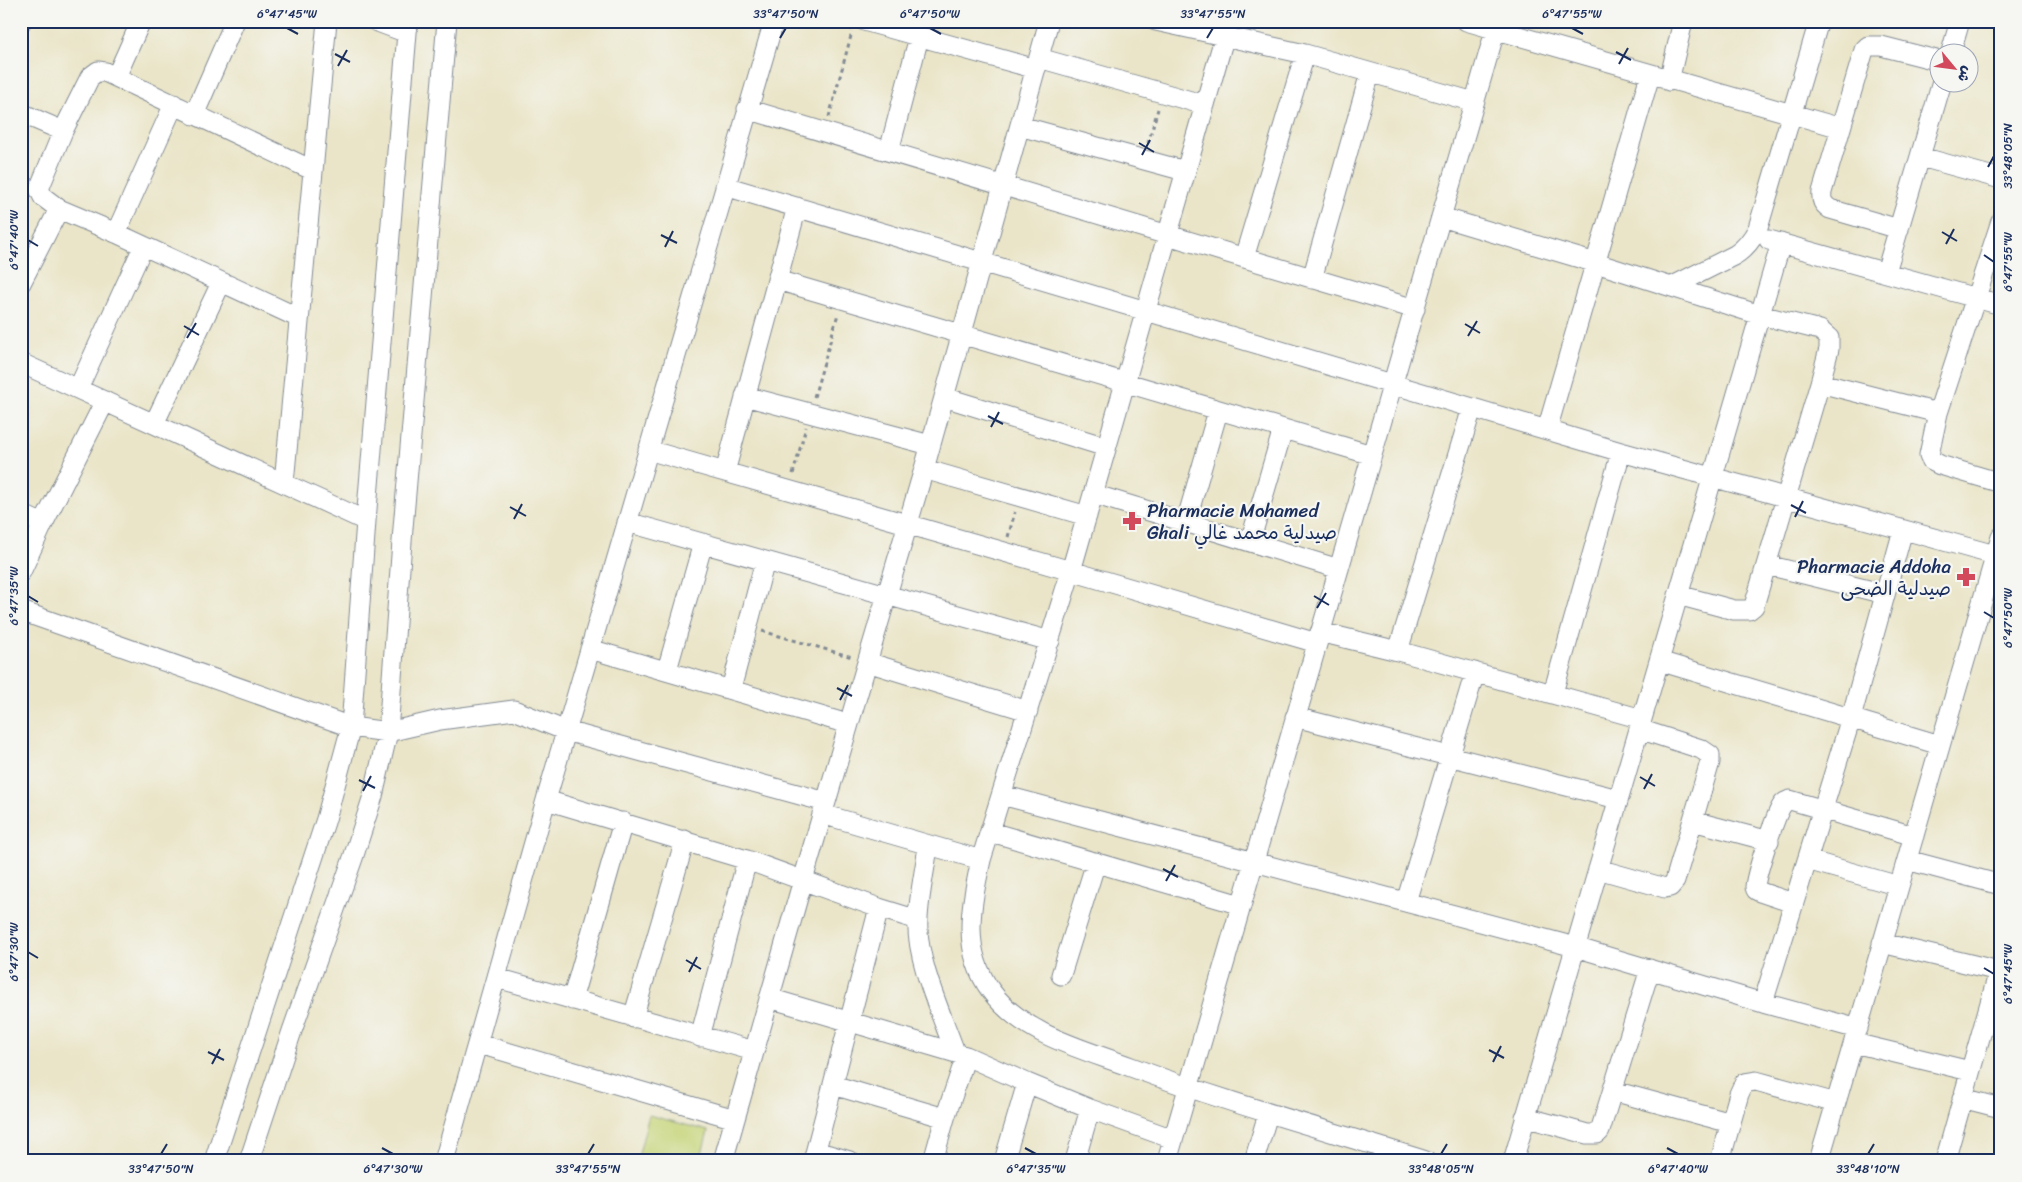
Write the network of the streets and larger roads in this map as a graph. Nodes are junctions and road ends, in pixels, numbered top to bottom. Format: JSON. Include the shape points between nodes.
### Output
{"nodes":[{"id":1,"x":141,"y":21,"type":"edge"},
{"id":2,"x":235,"y":21,"type":"edge"},
{"id":3,"x":327,"y":21,"type":"edge"},
{"id":4,"x":376,"y":21,"type":"edge"},
{"id":5,"x":447,"y":21,"type":"edge"},
{"id":6,"x":774,"y":21,"type":"edge"},
{"id":7,"x":1049,"y":21,"type":"edge"},
{"id":8,"x":1156,"y":21,"type":"edge"},
{"id":9,"x":1466,"y":21,"type":"edge"},
{"id":10,"x":1683,"y":21,"type":"edge"},
{"id":11,"x":1819,"y":21,"type":"edge"},
{"id":12,"x":1960,"y":21,"type":"edge"},
{"id":13,"x":1496,"y":25,"type":"edge"},
{"id":14,"x":858,"y":26,"type":"edge"},
{"id":15,"x":407,"y":27,"type":"edge"},
{"id":16,"x":1227,"y":30,"type":"edge"},
{"id":17,"x":919,"y":37,"type":"junction"},
{"id":18,"x":1954,"y":42,"type":"edge"},
{"id":19,"x":1304,"y":54,"type":"junction"},
{"id":20,"x":1930,"y":58,"type":"edge"},
{"id":21,"x":1037,"y":64,"type":"junction"},
{"id":22,"x":1370,"y":73,"type":"junction"},
{"id":23,"x":1650,"y":75,"type":"junction"},
{"id":24,"x":116,"y":77,"type":"junction"},
{"id":25,"x":1669,"y":80,"type":"junction"},
{"id":26,"x":1939,"y":92,"type":"edge"},
{"id":27,"x":1474,"y":102,"type":"junction"},
{"id":28,"x":174,"y":104,"type":"junction"},
{"id":29,"x":1205,"y":105,"type":"junction"},
{"id":30,"x":747,"y":110,"type":"junction"},
{"id":31,"x":21,"y":113,"type":"edge"},
{"id":32,"x":194,"y":114,"type":"junction"},
{"id":33,"x":1791,"y":115,"type":"junction"},
{"id":34,"x":1020,"y":126,"type":"junction"},
{"id":35,"x":1841,"y":128,"type":"junction"},
{"id":36,"x":63,"y":131,"type":"junction"},
{"id":37,"x":889,"y":151,"type":"junction"},
{"id":38,"x":1921,"y":157,"type":"junction"},
{"id":39,"x":312,"y":170,"type":"junction"},
{"id":40,"x":1185,"y":171,"type":"junction"},
{"id":41,"x":2001,"y":179,"type":"edge"},
{"id":42,"x":1003,"y":185,"type":"junction"},
{"id":43,"x":725,"y":186,"type":"junction"},
{"id":44,"x":797,"y":207,"type":"junction"},
{"id":45,"x":59,"y":209,"type":"junction"},
{"id":46,"x":1441,"y":217,"type":"junction"},
{"id":47,"x":2001,"y":221,"type":"edge"},
{"id":48,"x":1899,"y":229,"type":"junction"},
{"id":49,"x":116,"y":233,"type":"junction"},
{"id":50,"x":1168,"y":236,"type":"junction"},
{"id":51,"x":1754,"y":236,"type":"junction"},
{"id":52,"x":1781,"y":243,"type":"junction"},
{"id":53,"x":143,"y":247,"type":"junction"},
{"id":54,"x":1244,"y":258,"type":"junction"},
{"id":55,"x":982,"y":262,"type":"junction"},
{"id":56,"x":1596,"y":262,"type":"junction"},
{"id":57,"x":1886,"y":272,"type":"junction"},
{"id":58,"x":1312,"y":279,"type":"junction"},
{"id":59,"x":777,"y":280,"type":"junction"},
{"id":60,"x":21,"y":283,"type":"edge"},
{"id":61,"x":221,"y":283,"type":"junction"},
{"id":62,"x":1673,"y":286,"type":"junction"},
{"id":63,"x":1975,"y":297,"type":"junction"},
{"id":64,"x":2001,"y":305,"type":"edge"},
{"id":65,"x":1415,"y":309,"type":"junction"},
{"id":66,"x":1146,"y":310,"type":"junction"},
{"id":67,"x":1760,"y":314,"type":"junction"},
{"id":68,"x":299,"y":318,"type":"junction"},
{"id":69,"x":962,"y":334,"type":"junction"},
{"id":70,"x":21,"y":363,"type":"edge"},
{"id":71,"x":1126,"y":383,"type":"junction"},
{"id":72,"x":1394,"y":383,"type":"junction"},
{"id":73,"x":1820,"y":383,"type":"junction"},
{"id":74,"x":78,"y":389,"type":"junction"},
{"id":75,"x":745,"y":396,"type":"junction"},
{"id":76,"x":944,"y":397,"type":"junction"},
{"id":77,"x":105,"y":401,"type":"junction"},
{"id":78,"x":1472,"y":408,"type":"junction"},
{"id":79,"x":1218,"y":411,"type":"junction"},
{"id":80,"x":1938,"y":413,"type":"junction"},
{"id":81,"x":154,"y":424,"type":"junction"},
{"id":82,"x":1283,"y":429,"type":"junction"},
{"id":83,"x":1546,"y":430,"type":"junction"},
{"id":84,"x":930,"y":445,"type":"junction"},
{"id":85,"x":1106,"y":447,"type":"junction"},
{"id":86,"x":648,"y":450,"type":"junction"},
{"id":87,"x":1621,"y":452,"type":"junction"},
{"id":88,"x":1372,"y":455,"type":"junction"},
{"id":89,"x":924,"y":469,"type":"junction"},
{"id":90,"x":725,"y":472,"type":"junction"},
{"id":91,"x":1712,"y":478,"type":"junction"},
{"id":92,"x":2001,"y":482,"type":"edge"},
{"id":93,"x":284,"y":483,"type":"junction"},
{"id":94,"x":1093,"y":494,"type":"junction"},
{"id":95,"x":1785,"y":498,"type":"junction"},
{"id":96,"x":21,"y":514,"type":"edge"},
{"id":97,"x":1087,"y":516,"type":"junction"},
{"id":98,"x":366,"y":520,"type":"junction"},
{"id":99,"x":627,"y":522,"type":"junction"},
{"id":100,"x":1186,"y":522,"type":"junction"},
{"id":101,"x":43,"y":524,"type":"junction"},
{"id":102,"x":907,"y":524,"type":"junction"},
{"id":103,"x":1903,"y":530,"type":"junction"},
{"id":104,"x":1250,"y":542,"type":"junction"},
{"id":105,"x":703,"y":543,"type":"junction"},
{"id":106,"x":1997,"y":560,"type":"edge"},
{"id":107,"x":765,"y":561,"type":"junction"},
{"id":108,"x":1767,"y":565,"type":"junction"},
{"id":109,"x":1339,"y":569,"type":"junction"},
{"id":110,"x":1071,"y":571,"type":"junction"},
{"id":111,"x":21,"y":572,"type":"edge"},
{"id":112,"x":1885,"y":594,"type":"junction"},
{"id":113,"x":887,"y":595,"type":"junction"},
{"id":114,"x":1678,"y":595,"type":"junction"},
{"id":115,"x":21,"y":610,"type":"edge"},
{"id":116,"x":1318,"y":638,"type":"junction"},
{"id":117,"x":1050,"y":641,"type":"junction"},
{"id":118,"x":590,"y":649,"type":"junction"},
{"id":119,"x":1398,"y":651,"type":"junction"},
{"id":120,"x":1659,"y":661,"type":"junction"},
{"id":121,"x":867,"y":662,"type":"junction"},
{"id":122,"x":667,"y":670,"type":"junction"},
{"id":123,"x":1475,"y":672,"type":"junction"},
{"id":124,"x":732,"y":689,"type":"junction"},
{"id":125,"x":1553,"y":694,"type":"junction"},
{"id":126,"x":1028,"y":711,"type":"junction"},
{"id":127,"x":1295,"y":717,"type":"junction"},
{"id":128,"x":1851,"y":718,"type":"junction"},
{"id":129,"x":848,"y":724,"type":"junction"},
{"id":130,"x":1640,"y":724,"type":"junction"},
{"id":131,"x":351,"y":727,"type":"junction"},
{"id":132,"x":566,"y":731,"type":"junction"},
{"id":133,"x":388,"y":732,"type":"junction"},
{"id":134,"x":1940,"y":745,"type":"junction"},
{"id":135,"x":1449,"y":756,"type":"junction"},
{"id":136,"x":1002,"y":795,"type":"junction"},
{"id":137,"x":1618,"y":799,"type":"junction"},
{"id":138,"x":546,"y":800,"type":"junction"},
{"id":139,"x":824,"y":808,"type":"junction"},
{"id":140,"x":1824,"y":810,"type":"junction"},
{"id":141,"x":1693,"y":820,"type":"junction"},
{"id":142,"x":623,"y":822,"type":"junction"},
{"id":143,"x":991,"y":832,"type":"junction"},
{"id":144,"x":1914,"y":836,"type":"junction"},
{"id":145,"x":685,"y":840,"type":"junction"},
{"id":146,"x":1769,"y":841,"type":"junction"},
{"id":147,"x":928,"y":846,"type":"junction"},
{"id":148,"x":747,"y":860,"type":"junction"},
{"id":149,"x":981,"y":860,"type":"junction"},
{"id":150,"x":1807,"y":860,"type":"junction"},
{"id":151,"x":1907,"y":860,"type":"junction"},
{"id":152,"x":1096,"y":862,"type":"junction"},
{"id":153,"x":1253,"y":862,"type":"junction"},
{"id":154,"x":1598,"y":869,"type":"junction"},
{"id":155,"x":803,"y":880,"type":"junction"},
{"id":156,"x":2001,"y":885,"type":"edge"},
{"id":157,"x":1899,"y":886,"type":"junction"},
{"id":158,"x":1406,"y":902,"type":"junction"},
{"id":159,"x":1794,"y":903,"type":"junction"},
{"id":160,"x":1240,"y":905,"type":"junction"},
{"id":161,"x":878,"y":908,"type":"junction"},
{"id":162,"x":918,"y":920,"type":"junction"},
{"id":163,"x":1882,"y":943,"type":"junction"},
{"id":164,"x":1575,"y":947,"type":"junction"},
{"id":165,"x":2000,"y":967,"type":"edge"},
{"id":166,"x":1650,"y":969,"type":"junction"},
{"id":167,"x":1061,"y":975,"type":"dead end"},
{"id":168,"x":497,"y":978,"type":"junction"},
{"id":169,"x":769,"y":998,"type":"junction"},
{"id":170,"x":572,"y":1000,"type":"junction"},
{"id":171,"x":1763,"y":1003,"type":"junction"},
{"id":172,"x":633,"y":1018,"type":"junction"},
{"id":173,"x":850,"y":1021,"type":"junction"},
{"id":174,"x":1856,"y":1036,"type":"junction"},
{"id":175,"x":700,"y":1037,"type":"junction"},
{"id":176,"x":478,"y":1044,"type":"junction"},
{"id":177,"x":754,"y":1051,"type":"junction"},
{"id":178,"x":961,"y":1054,"type":"junction"},
{"id":179,"x":1970,"y":1071,"type":"junction"},
{"id":180,"x":1028,"y":1083,"type":"junction"},
{"id":181,"x":833,"y":1085,"type":"junction"},
{"id":182,"x":1189,"y":1088,"type":"junction"},
{"id":183,"x":1613,"y":1091,"type":"junction"},
{"id":184,"x":1962,"y":1098,"type":"junction"},
{"id":185,"x":1836,"y":1103,"type":"junction"},
{"id":186,"x":2001,"y":1108,"type":"edge"},
{"id":187,"x":1090,"y":1109,"type":"junction"},
{"id":188,"x":1268,"y":1114,"type":"junction"},
{"id":189,"x":1526,"y":1117,"type":"junction"},
{"id":190,"x":945,"y":1118,"type":"junction"},
{"id":191,"x":735,"y":1119,"type":"junction"},
{"id":192,"x":1730,"y":1123,"type":"junction"},
{"id":193,"x":1173,"y":1139,"type":"junction"},
{"id":194,"x":814,"y":1156,"type":"edge"},
{"id":195,"x":1421,"y":1160,"type":"edge"},
{"id":196,"x":214,"y":1161,"type":"edge"},
{"id":197,"x":249,"y":1161,"type":"edge"},
{"id":198,"x":444,"y":1161,"type":"edge"},
{"id":199,"x":723,"y":1161,"type":"edge"},
{"id":200,"x":850,"y":1161,"type":"edge"},
{"id":201,"x":933,"y":1161,"type":"edge"},
{"id":202,"x":1004,"y":1161,"type":"edge"},
{"id":203,"x":1075,"y":1161,"type":"edge"},
{"id":204,"x":1167,"y":1161,"type":"edge"},
{"id":205,"x":1254,"y":1161,"type":"edge"},
{"id":206,"x":1513,"y":1161,"type":"edge"},
{"id":207,"x":1720,"y":1161,"type":"edge"},
{"id":208,"x":1819,"y":1161,"type":"edge"},
{"id":209,"x":1945,"y":1161,"type":"edge"}],
"edges":[{"from":1,"to":24,"type":"street"},
{"from":2,"to":32,"type":"street"},
{"from":3,"to":39,"type":"street"},
{"from":4,"to":15,"type":"street"},
{"from":5,"to":133,"type":"street"},
{"from":6,"to":30,"type":"street"},
{"from":7,"to":21,"type":"street"},
{"from":8,"to":16,"type":"street"},
{"from":9,"to":13,"type":"street"},
{"from":10,"to":25,"type":"street"},
{"from":11,"to":33,"type":"street"},
{"from":12,"to":18,"type":"street"},
{"from":13,"to":23,"type":"street"},
{"from":13,"to":27,"type":"street"},
{"from":14,"to":17,"type":"street"},
{"from":15,"to":98,"type":"street"},
{"from":16,"to":19,"type":"street"},
{"from":16,"to":29,"type":"street"},
{"from":17,"to":21,"type":"street"},
{"from":17,"to":37,"type":"street"},
{"from":19,"to":22,"type":"street"},
{"from":19,"to":54,"type":"street"},
{"from":20,"to":35,"type":"street","via":[[1882,46],[1868,46],[1864,50]]},
{"from":21,"to":29,"type":"street"},
{"from":21,"to":34,"type":"street"},
{"from":22,"to":27,"type":"street"},
{"from":22,"to":58,"type":"street"},
{"from":23,"to":25,"type":"street"},
{"from":23,"to":56,"type":"street"},
{"from":24,"to":28,"type":"street"},
{"from":24,"to":36,"type":"street","via":[[98,72],[90,78]]},
{"from":25,"to":33,"type":"street"},
{"from":26,"to":38,"type":"street"},
{"from":27,"to":46,"type":"street"},
{"from":28,"to":32,"type":"street"},
{"from":28,"to":49,"type":"street"},
{"from":29,"to":40,"type":"street"},
{"from":30,"to":37,"type":"street"},
{"from":30,"to":43,"type":"street"},
{"from":31,"to":36,"type":"street"},
{"from":32,"to":39,"type":"street"},
{"from":33,"to":35,"type":"street"},
{"from":33,"to":51,"type":"street"},
{"from":34,"to":40,"type":"street"},
{"from":34,"to":42,"type":"street"},
{"from":35,"to":48,"type":"street","via":[[1822,192],[1825,206]]},
{"from":36,"to":45,"type":"street","via":[[40,189],[43,197]]},
{"from":37,"to":42,"type":"street"},
{"from":38,"to":41,"type":"street"},
{"from":38,"to":48,"type":"street"},
{"from":39,"to":68,"type":"street"},
{"from":40,"to":50,"type":"street"},
{"from":42,"to":50,"type":"street"},
{"from":42,"to":55,"type":"street"},
{"from":43,"to":44,"type":"street"},
{"from":43,"to":86,"type":"street"},
{"from":44,"to":55,"type":"street"},
{"from":44,"to":59,"type":"street"},
{"from":45,"to":49,"type":"street"},
{"from":45,"to":60,"type":"street"},
{"from":46,"to":56,"type":"street"},
{"from":46,"to":65,"type":"street"},
{"from":47,"to":63,"type":"street"},
{"from":48,"to":57,"type":"street"},
{"from":49,"to":53,"type":"street"},
{"from":50,"to":54,"type":"street"},
{"from":50,"to":66,"type":"street"},
{"from":51,"to":52,"type":"street"},
{"from":51,"to":62,"type":"street","via":[[1735,255]]},
{"from":52,"to":57,"type":"street"},
{"from":52,"to":67,"type":"street"},
{"from":53,"to":61,"type":"street"},
{"from":53,"to":74,"type":"street"},
{"from":54,"to":58,"type":"street"},
{"from":55,"to":66,"type":"street"},
{"from":55,"to":69,"type":"street"},
{"from":56,"to":62,"type":"street"},
{"from":56,"to":83,"type":"street"},
{"from":57,"to":63,"type":"street"},
{"from":58,"to":65,"type":"street"},
{"from":59,"to":69,"type":"street"},
{"from":59,"to":75,"type":"street"},
{"from":61,"to":68,"type":"street"},
{"from":61,"to":81,"type":"street"},
{"from":62,"to":67,"type":"street"},
{"from":63,"to":64,"type":"street"},
{"from":63,"to":80,"type":"street"},
{"from":65,"to":72,"type":"street"},
{"from":66,"to":71,"type":"street"},
{"from":66,"to":72,"type":"street"},
{"from":67,"to":73,"type":"street","via":[[1826,334],[1830,344]]},
{"from":67,"to":91,"type":"street"},
{"from":68,"to":93,"type":"street"},
{"from":69,"to":71,"type":"street"},
{"from":69,"to":76,"type":"street"},
{"from":70,"to":74,"type":"street"},
{"from":71,"to":79,"type":"street"},
{"from":71,"to":85,"type":"street"},
{"from":72,"to":78,"type":"street"},
{"from":72,"to":88,"type":"street"},
{"from":73,"to":80,"type":"street"},
{"from":73,"to":95,"type":"street"},
{"from":74,"to":77,"type":"street"},
{"from":75,"to":84,"type":"street"},
{"from":75,"to":90,"type":"street"},
{"from":76,"to":84,"type":"street"},
{"from":76,"to":85,"type":"street"},
{"from":77,"to":81,"type":"street"},
{"from":77,"to":101,"type":"street"},
{"from":78,"to":83,"type":"street"},
{"from":78,"to":119,"type":"street"},
{"from":79,"to":82,"type":"street"},
{"from":79,"to":100,"type":"street"},
{"from":80,"to":92,"type":"street","via":[[1929,449],[1932,461]]},
{"from":81,"to":93,"type":"street"},
{"from":82,"to":88,"type":"street"},
{"from":82,"to":104,"type":"street"},
{"from":83,"to":87,"type":"street"},
{"from":84,"to":89,"type":"street"},
{"from":85,"to":94,"type":"street"},
{"from":86,"to":90,"type":"street"},
{"from":86,"to":99,"type":"street"},
{"from":87,"to":91,"type":"street"},
{"from":87,"to":125,"type":"street"},
{"from":88,"to":109,"type":"street"},
{"from":89,"to":97,"type":"street"},
{"from":89,"to":102,"type":"street"},
{"from":90,"to":102,"type":"street"},
{"from":91,"to":95,"type":"street"},
{"from":91,"to":114,"type":"street"},
{"from":93,"to":98,"type":"street"},
{"from":94,"to":97,"type":"street"},
{"from":94,"to":100,"type":"street"},
{"from":95,"to":103,"type":"street"},
{"from":95,"to":108,"type":"street"},
{"from":96,"to":101,"type":"street"},
{"from":97,"to":110,"type":"street"},
{"from":98,"to":131,"type":"street"},
{"from":99,"to":105,"type":"street"},
{"from":99,"to":118,"type":"street"},
{"from":100,"to":104,"type":"street"},
{"from":101,"to":111,"type":"street"},
{"from":102,"to":110,"type":"street"},
{"from":102,"to":113,"type":"street"},
{"from":103,"to":106,"type":"street"},
{"from":103,"to":112,"type":"street"},
{"from":104,"to":109,"type":"street"},
{"from":105,"to":107,"type":"street"},
{"from":105,"to":122,"type":"street"},
{"from":106,"to":134,"type":"street"},
{"from":107,"to":113,"type":"street"},
{"from":107,"to":124,"type":"street"},
{"from":108,"to":112,"type":"street"},
{"from":108,"to":114,"type":"street","via":[[1757,599],[1749,610],[1734,610]]},
{"from":109,"to":116,"type":"street"},
{"from":110,"to":116,"type":"street"},
{"from":110,"to":117,"type":"street"},
{"from":112,"to":128,"type":"street"},
{"from":113,"to":117,"type":"street"},
{"from":113,"to":121,"type":"street"},
{"from":114,"to":120,"type":"street"},
{"from":115,"to":131,"type":"street"},
{"from":116,"to":119,"type":"street"},
{"from":116,"to":127,"type":"street"},
{"from":117,"to":126,"type":"street"},
{"from":118,"to":122,"type":"street"},
{"from":118,"to":132,"type":"street"},
{"from":119,"to":123,"type":"street"},
{"from":120,"to":128,"type":"street"},
{"from":120,"to":130,"type":"street"},
{"from":121,"to":126,"type":"street"},
{"from":121,"to":129,"type":"street"},
{"from":122,"to":124,"type":"street"},
{"from":123,"to":125,"type":"street"},
{"from":123,"to":135,"type":"street"},
{"from":124,"to":129,"type":"street"},
{"from":125,"to":130,"type":"street"},
{"from":126,"to":136,"type":"street"},
{"from":127,"to":135,"type":"street"},
{"from":127,"to":153,"type":"street"},
{"from":128,"to":134,"type":"street"},
{"from":128,"to":140,"type":"street"},
{"from":129,"to":139,"type":"street"},
{"from":130,"to":137,"type":"street"},
{"from":130,"to":141,"type":"street","via":[[1701,748],[1710,755]]},
{"from":131,"to":133,"type":"street"},
{"from":131,"to":196,"type":"street","via":[[326,818]]},
{"from":132,"to":133,"type":"street","via":[[514,710],[440,720]]},
{"from":132,"to":138,"type":"street"},
{"from":132,"to":139,"type":"street"},
{"from":133,"to":197,"type":"street","via":[[373,796],[353,858]]},
{"from":134,"to":144,"type":"street"},
{"from":135,"to":137,"type":"street"},
{"from":135,"to":158,"type":"street"},
{"from":136,"to":143,"type":"street"},
{"from":136,"to":153,"type":"street"},
{"from":137,"to":154,"type":"street"},
{"from":138,"to":142,"type":"street"},
{"from":138,"to":168,"type":"street"},
{"from":139,"to":147,"type":"street"},
{"from":139,"to":155,"type":"street"},
{"from":140,"to":144,"type":"street"},
{"from":140,"to":146,"type":"street","via":[[1790,800],[1785,802]]},
{"from":140,"to":150,"type":"street"},
{"from":141,"to":146,"type":"street"},
{"from":141,"to":154,"type":"street","via":[[1670,888]]},
{"from":142,"to":145,"type":"street"},
{"from":142,"to":170,"type":"street"},
{"from":143,"to":149,"type":"street"},
{"from":143,"to":152,"type":"street"},
{"from":144,"to":151,"type":"street"},
{"from":145,"to":148,"type":"street"},
{"from":145,"to":172,"type":"street"},
{"from":146,"to":159,"type":"street","via":[[1756,890]]},
{"from":147,"to":149,"type":"street"},
{"from":147,"to":162,"type":"street"},
{"from":148,"to":155,"type":"street"},
{"from":148,"to":175,"type":"street"},
{"from":149,"to":182,"type":"street","via":[[970,924],[973,949],[990,990],[1006,1009],[1045,1034]]},
{"from":150,"to":157,"type":"street"},
{"from":150,"to":159,"type":"street"},
{"from":151,"to":156,"type":"street"},
{"from":151,"to":157,"type":"street"},
{"from":152,"to":160,"type":"street"},
{"from":152,"to":167,"type":"street"},
{"from":153,"to":158,"type":"street"},
{"from":153,"to":160,"type":"street"},
{"from":154,"to":164,"type":"street"},
{"from":155,"to":161,"type":"street"},
{"from":155,"to":169,"type":"street"},
{"from":157,"to":163,"type":"street"},
{"from":158,"to":164,"type":"street"},
{"from":159,"to":171,"type":"street"},
{"from":160,"to":182,"type":"street"},
{"from":161,"to":162,"type":"street"},
{"from":161,"to":173,"type":"street"},
{"from":162,"to":178,"type":"street","via":[[924,961]]},
{"from":163,"to":165,"type":"street"},
{"from":163,"to":174,"type":"street"},
{"from":164,"to":166,"type":"street"},
{"from":164,"to":189,"type":"street"},
{"from":165,"to":179,"type":"street"},
{"from":166,"to":171,"type":"street"},
{"from":166,"to":183,"type":"street"},
{"from":168,"to":170,"type":"street"},
{"from":168,"to":176,"type":"street"},
{"from":169,"to":173,"type":"street"},
{"from":169,"to":177,"type":"street"},
{"from":170,"to":172,"type":"street"},
{"from":171,"to":174,"type":"street"},
{"from":172,"to":175,"type":"street"},
{"from":173,"to":178,"type":"street"},
{"from":173,"to":181,"type":"street"},
{"from":174,"to":179,"type":"street"},
{"from":174,"to":185,"type":"street"},
{"from":175,"to":177,"type":"street"},
{"from":176,"to":191,"type":"street"},
{"from":176,"to":198,"type":"street"},
{"from":177,"to":191,"type":"street"},
{"from":178,"to":180,"type":"street"},
{"from":178,"to":190,"type":"street"},
{"from":179,"to":184,"type":"street"},
{"from":180,"to":187,"type":"street"},
{"from":180,"to":202,"type":"street"},
{"from":181,"to":190,"type":"street"},
{"from":181,"to":194,"type":"street"},
{"from":182,"to":188,"type":"street"},
{"from":182,"to":193,"type":"street"},
{"from":183,"to":189,"type":"street","via":[[1597,1134]]},
{"from":183,"to":192,"type":"street"},
{"from":184,"to":186,"type":"street"},
{"from":184,"to":209,"type":"street"},
{"from":185,"to":192,"type":"street","via":[[1750,1081],[1741,1087]]},
{"from":185,"to":208,"type":"street"},
{"from":187,"to":193,"type":"street"},
{"from":187,"to":203,"type":"street"},
{"from":188,"to":195,"type":"street"},
{"from":188,"to":205,"type":"street"},
{"from":189,"to":206,"type":"street"},
{"from":190,"to":201,"type":"street"},
{"from":191,"to":199,"type":"street"},
{"from":192,"to":207,"type":"street"},
{"from":193,"to":204,"type":"street"},
{"from":194,"to":200,"type":"street"}]}
